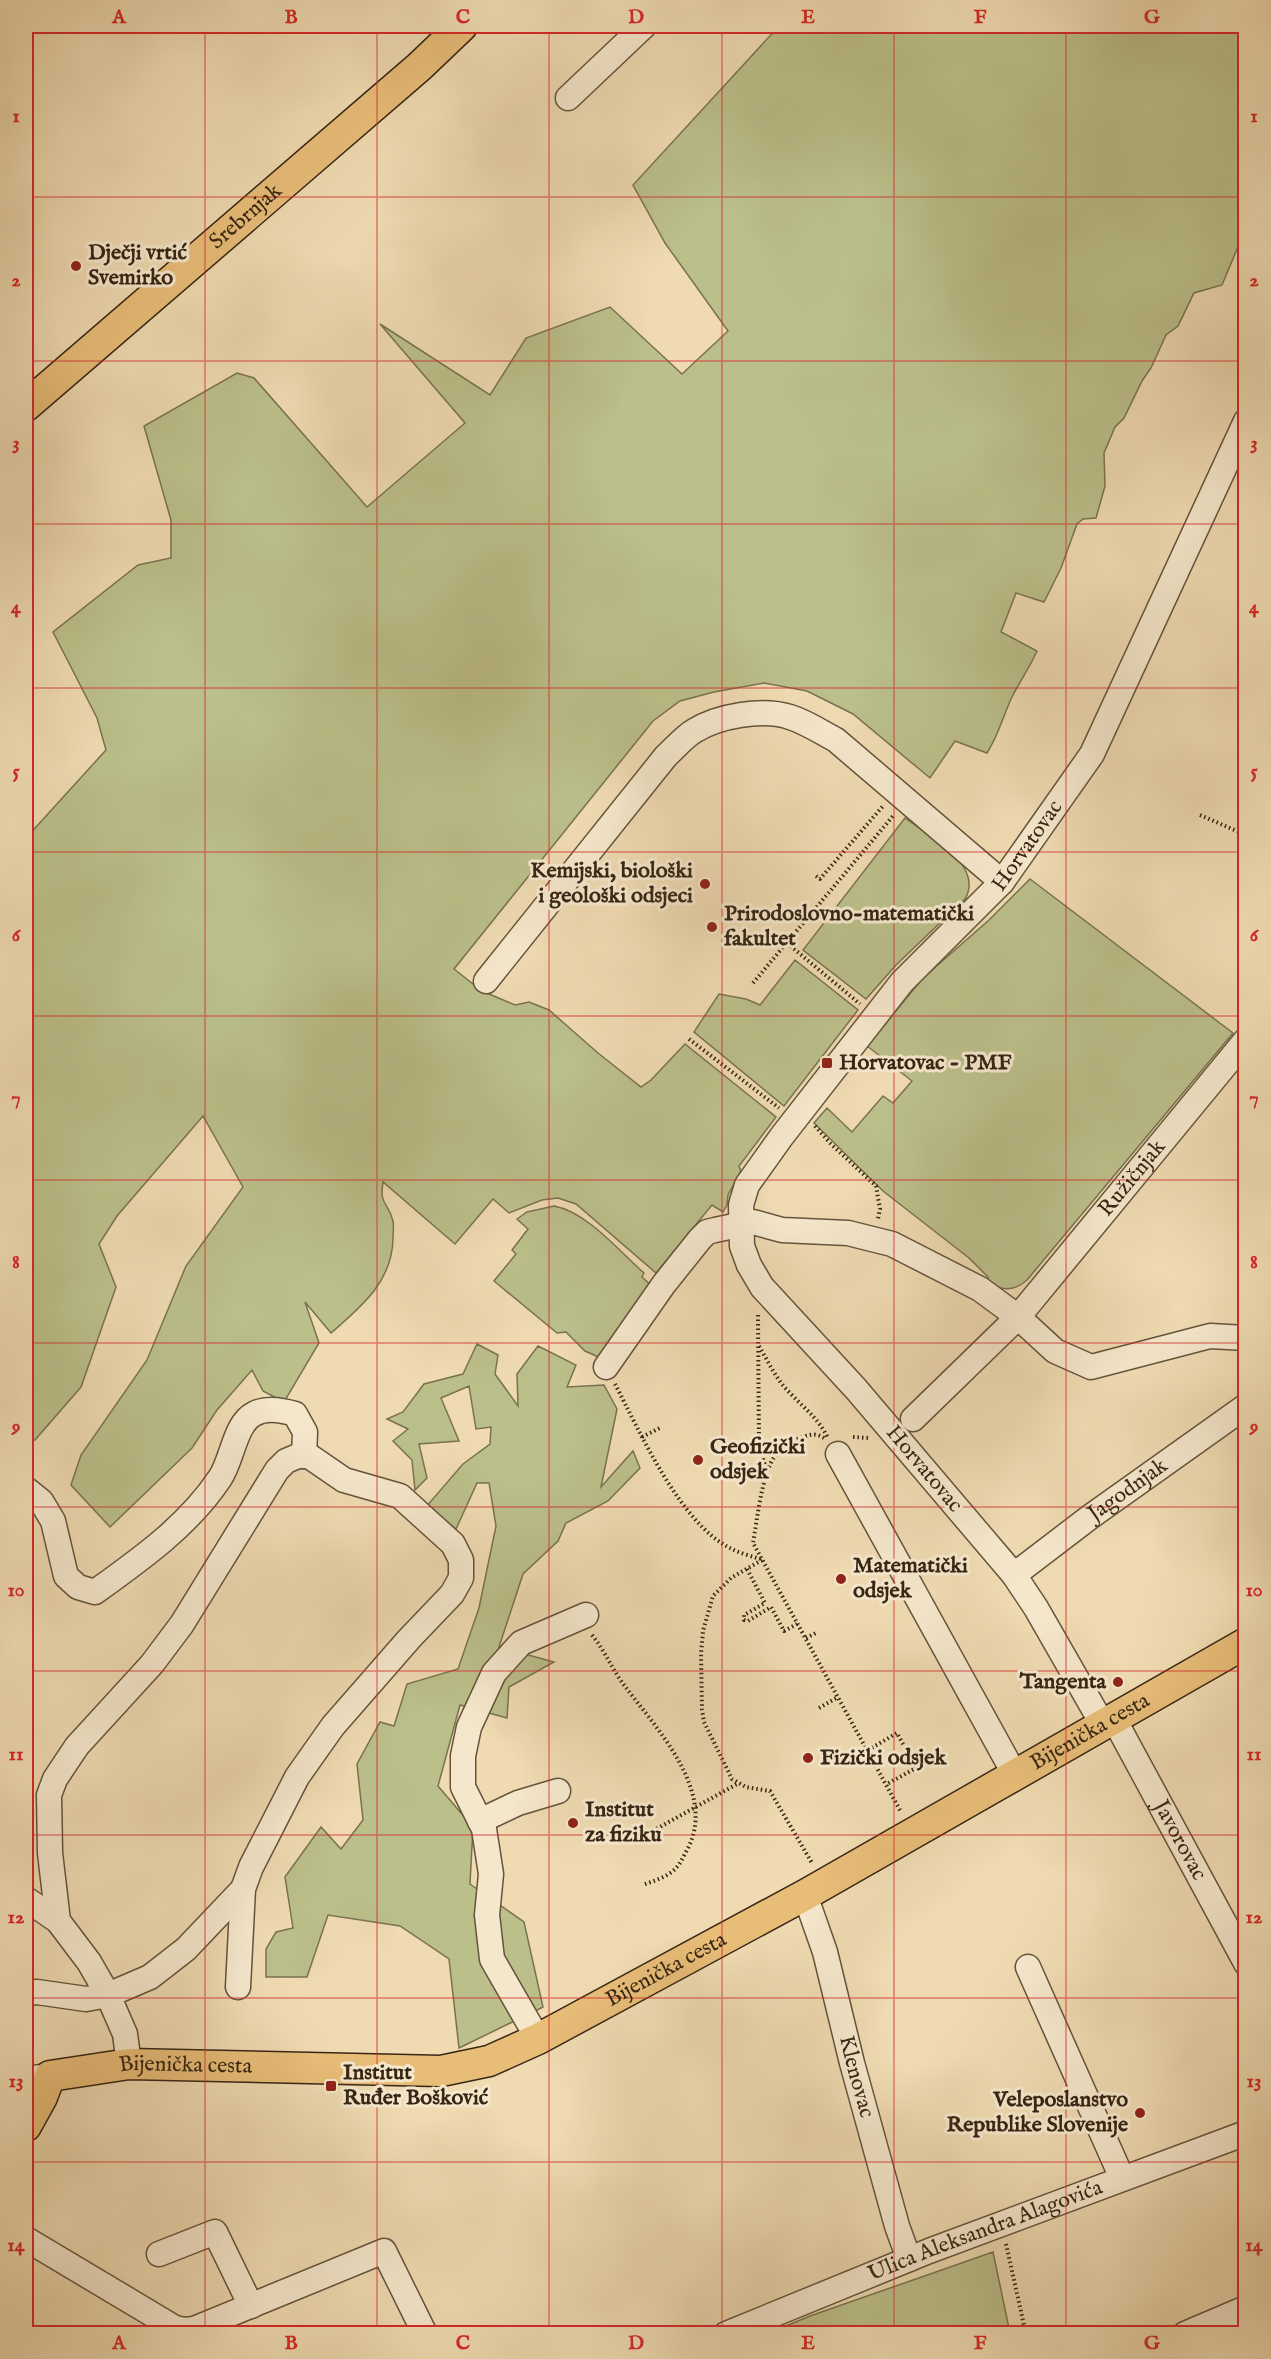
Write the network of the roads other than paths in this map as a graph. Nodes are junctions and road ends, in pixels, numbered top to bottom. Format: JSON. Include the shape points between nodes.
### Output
{"nodes":[{"id":1,"x":462,"y":26,"type":"edge"},
{"id":2,"x":644,"y":26,"type":"edge"},
{"id":3,"x":568,"y":98,"type":"dead end"},
{"id":4,"x":26,"y":406,"type":"edge"},
{"id":5,"x":1245,"y":421,"type":"edge"},
{"id":6,"x":1002,"y":882,"type":"junction"},
{"id":7,"x":486,"y":981,"type":"dead end"},
{"id":8,"x":1245,"y":1040,"type":"edge"},
{"id":9,"x":740,"y":1223,"type":"junction"},
{"id":10,"x":1018,"y":1317,"type":"junction"},
{"id":11,"x":1245,"y":1338,"type":"edge"},
{"id":12,"x":606,"y":1367,"type":"road end"},
{"id":13,"x":1245,"y":1406,"type":"edge"},
{"id":14,"x":913,"y":1419,"type":"dead end"},
{"id":15,"x":838,"y":1454,"type":"dead end"},
{"id":16,"x":304,"y":1456,"type":"junction"},
{"id":17,"x":26,"y":1489,"type":"edge"},
{"id":18,"x":1014,"y":1575,"type":"junction"},
{"id":19,"x":580,"y":1618,"type":"road end"},
{"id":20,"x":1245,"y":1643,"type":"edge"},
{"id":21,"x":1109,"y":1722,"type":"junction"},
{"id":22,"x":1015,"y":1775,"type":"junction"},
{"id":23,"x":558,"y":1791,"type":"dead end"},
{"id":24,"x":480,"y":1821,"type":"junction"},
{"id":25,"x":243,"y":1889,"type":"junction"},
{"id":26,"x":815,"y":1889,"type":"junction"},
{"id":27,"x":26,"y":1899,"type":"edge"},
{"id":28,"x":58,"y":1921,"type":"junction"},
{"id":29,"x":1245,"y":1963,"type":"edge"},
{"id":30,"x":1028,"y":1967,"type":"dead end"},
{"id":31,"x":238,"y":1987,"type":"dead end"},
{"id":32,"x":26,"y":1993,"type":"edge"},
{"id":33,"x":108,"y":1995,"type":"junction"},
{"id":34,"x":538,"y":2039,"type":"junction"},
{"id":35,"x":129,"y":2064,"type":"junction"},
{"id":36,"x":38,"y":2078,"type":"edge"},
{"id":37,"x":26,"y":2126,"type":"edge"},
{"id":38,"x":1245,"y":2133,"type":"edge"},
{"id":39,"x":1122,"y":2178,"type":"junction"},
{"id":40,"x":26,"y":2239,"type":"edge"},
{"id":41,"x":159,"y":2254,"type":"dead end"},
{"id":42,"x":909,"y":2259,"type":"junction"},
{"id":43,"x":251,"y":2306,"type":"junction"},
{"id":44,"x":1245,"y":2308,"type":"edge"},
{"id":45,"x":425,"y":2334,"type":"edge"},
{"id":46,"x":726,"y":2334,"type":"edge"},
{"id":47,"x":1185,"y":2334,"type":"edge"}],
"edges":[{"from":1,"to":4,"type":"main road","name":"Srebrnjak"},
{"from":2,"to":3,"type":"street"},
{"from":5,"to":6,"type":"street","name":"Horvatovac","via":[[1096,756]]},
{"from":6,"to":7,"type":"street","via":[[836,740],[814,727],[788,716],[751,714],[715,720],[693,731],[666,756]]},
{"from":6,"to":9,"type":"street","name":"Horvatovac","via":[[902,982],[782,1136],[747,1185]]},
{"from":8,"to":10,"type":"street","name":"Ružičnjak"},
{"from":9,"to":10,"type":"street","via":[[753,1222],[782,1230],[848,1233],[892,1244],[980,1289]]},
{"from":9,"to":12,"type":"street","via":[[707,1232],[700,1239]]},
{"from":9,"to":18,"type":"street","name":"Horvatovac","via":[[742,1246],[762,1287],[856,1389]]},
{"from":10,"to":11,"type":"street","via":[[1054,1352],[1091,1366],[1210,1336]]},
{"from":10,"to":14,"type":"street","name":"Ružičnjak"},
{"from":13,"to":18,"type":"street","name":"Jagodnjak"},
{"from":15,"to":22,"type":"street"},
{"from":16,"to":17,"type":"street","via":[[305,1432],[295,1414],[270,1410],[253,1414],[242,1425],[222,1476],[192,1516],[95,1592],[78,1587],[66,1576],[53,1521],[41,1501]]},
{"from":16,"to":25,"type":"street","via":[[344,1480],[400,1496],[453,1544],[461,1560],[461,1578],[452,1594],[333,1726],[297,1777]]},
{"from":16,"to":28,"type":"street","via":[[286,1461],[277,1470],[182,1624],[152,1664],[77,1746],[56,1779],[49,1795],[50,1853]]},
{"from":18,"to":21,"type":"street","name":"Horvatovac"},
{"from":19,"to":24,"type":"street","via":[[521,1643],[494,1674],[469,1727],[463,1756],[464,1787]]},
{"from":20,"to":21,"type":"main road","name":"Bijenička cesta"},
{"from":21,"to":22,"type":"main road","name":"Bijenička cesta"},
{"from":21,"to":29,"type":"street","name":"Javorovac"},
{"from":22,"to":26,"type":"main road","name":"Bijenička cesta"},
{"from":23,"to":24,"type":"street","via":[[518,1803]]},
{"from":24,"to":34,"type":"street","via":[[491,1874],[487,1915],[492,1959]]},
{"from":25,"to":31,"type":"street"},
{"from":25,"to":33,"type":"street","via":[[186,1949],[150,1977]]},
{"from":26,"to":34,"type":"main road","name":"Bijenička cesta"},
{"from":26,"to":42,"type":"street","name":"Klenovac","via":[[825,1952],[852,2063]]},
{"from":27,"to":28,"type":"street"},
{"from":28,"to":33,"type":"street"},
{"from":30,"to":39,"type":"street"},
{"from":32,"to":33,"type":"street","via":[[86,1999]]},
{"from":33,"to":35,"type":"street","via":[[123,2025]]},
{"from":34,"to":35,"type":"main road","name":"Bijenička cesta","via":[[489,2061],[441,2071]]},
{"from":35,"to":36,"type":"main road","name":"Bijenička cesta"},
{"from":36,"to":37,"type":"main road","via":[[42,2097]]},
{"from":38,"to":39,"type":"street","name":"Ulica Aleksandra Alagovića"},
{"from":39,"to":42,"type":"street","name":"Ulica Aleksandra Alagovića"},
{"from":40,"to":43,"type":"street","via":[[175,2328],[194,2329]]},
{"from":41,"to":43,"type":"street","via":[[215,2232]]},
{"from":42,"to":46,"type":"street","name":"Ulica Aleksandra Alagovića"},
{"from":43,"to":45,"type":"street","via":[[384,2251]]},
{"from":44,"to":47,"type":"street"}]}
